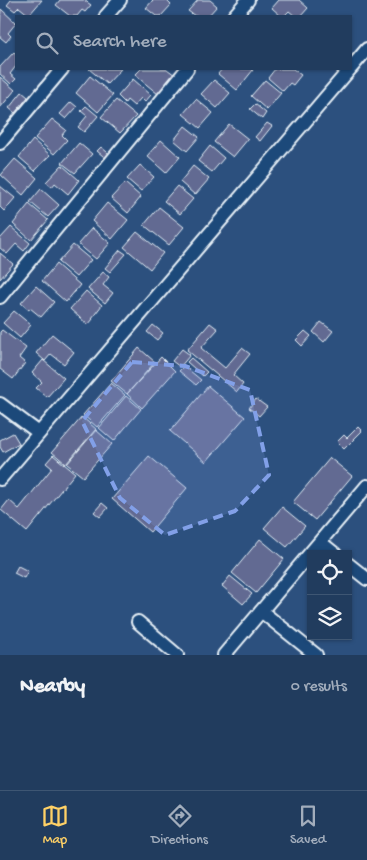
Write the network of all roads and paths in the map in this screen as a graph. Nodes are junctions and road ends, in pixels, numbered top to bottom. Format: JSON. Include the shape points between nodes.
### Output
{"nodes":[{"id":1,"x":120,"y":0,"type":"edge"},
{"id":2,"x":248,"y":0,"type":"edge"},
{"id":3,"x":107,"y":15,"type":"edge"},
{"id":4,"x":235,"y":15,"type":"edge"},
{"id":5,"x":367,"y":49,"type":"edge"},
{"id":6,"x":352,"y":66,"type":"edge"},
{"id":7,"x":61,"y":70,"type":"edge"},
{"id":8,"x":186,"y":70,"type":"edge"},
{"id":9,"x":348,"y":70,"type":"edge"},
{"id":10,"x":0,"y":143,"type":"edge"},
{"id":11,"x":0,"y":297,"type":"edge"},
{"id":12,"x":0,"y":404,"type":"edge"},
{"id":13,"x":39,"y":433,"type":"junction"},
{"id":14,"x":0,"y":479,"type":"edge"},
{"id":15,"x":367,"y":486,"type":"edge"},
{"id":16,"x":320,"y":542,"type":"junction"},
{"id":17,"x":330,"y":550,"type":"edge"},
{"id":18,"x":352,"y":567,"type":"edge"},
{"id":19,"x":367,"y":579,"type":"edge"},
{"id":20,"x":261,"y":611,"type":"junction"},
{"id":21,"x":138,"y":622,"type":"dead end"},
{"id":22,"x":177,"y":655,"type":"edge"},
{"id":23,"x":224,"y":655,"type":"edge"},
{"id":24,"x":316,"y":655,"type":"edge"}],
"edges":[{"from":1,"to":3,"type":"street"},
{"from":2,"to":4,"type":"street"},
{"from":5,"to":6,"type":"street"},
{"from":7,"to":10,"type":"street"},
{"from":8,"to":11,"type":"street"},
{"from":9,"to":13,"type":"street"},
{"from":12,"to":13,"type":"street"},
{"from":13,"to":14,"type":"street"},
{"from":15,"to":16,"type":"street"},
{"from":16,"to":17,"type":"street"},
{"from":16,"to":20,"type":"street"},
{"from":18,"to":19,"type":"street"},
{"from":20,"to":23,"type":"street"},
{"from":20,"to":24,"type":"street"},
{"from":21,"to":22,"type":"street"}]}
